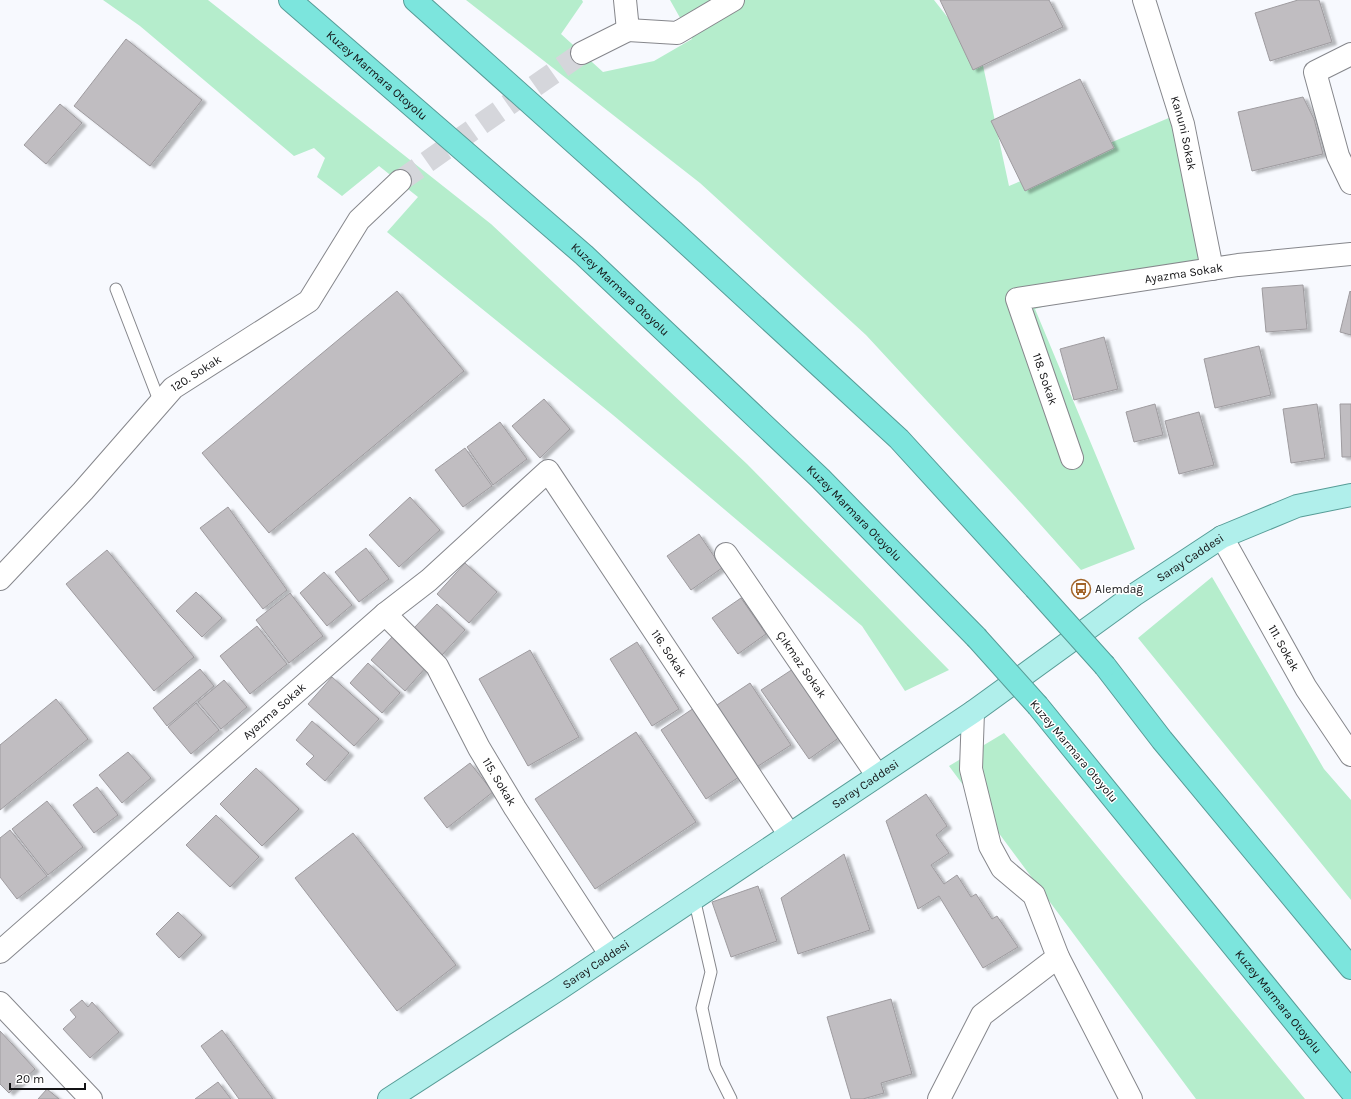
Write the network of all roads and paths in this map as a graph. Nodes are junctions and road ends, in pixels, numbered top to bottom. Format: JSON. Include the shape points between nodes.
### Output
{"nodes":[{"id":1,"x":290,"y":0,"type":"edge"},
{"id":2,"x":414,"y":0,"type":"edge"},
{"id":3,"x":625,"y":0,"type":"edge"},
{"id":4,"x":733,"y":0,"type":"edge"},
{"id":5,"x":1144,"y":0,"type":"edge"},
{"id":6,"x":628,"y":30,"type":"junction"},
{"id":7,"x":582,"y":53,"type":"tunnel mouth"},
{"id":8,"x":1351,"y":54,"type":"edge"},
{"id":9,"x":400,"y":181,"type":"tunnel mouth"},
{"id":10,"x":1351,"y":183,"type":"edge"},
{"id":11,"x":1351,"y":254,"type":"edge"},
{"id":12,"x":1212,"y":269,"type":"junction"},
{"id":13,"x":116,"y":289,"type":"dead end"},
{"id":14,"x":1017,"y":299,"type":"joint"},
{"id":15,"x":160,"y":403,"type":"junction"},
{"id":16,"x":1072,"y":458,"type":"dead end"},
{"id":17,"x":548,"y":471,"type":"joint"},
{"id":18,"x":1351,"y":495,"type":"edge"},
{"id":19,"x":1222,"y":537,"type":"junction"},
{"id":20,"x":726,"y":554,"type":"dead end"},
{"id":21,"x":0,"y":579,"type":"edge"},
{"id":22,"x":385,"y":614,"type":"junction"},
{"id":23,"x":973,"y":712,"type":"junction"},
{"id":24,"x":1351,"y":755,"type":"edge"},
{"id":25,"x":877,"y":775,"type":"junction"},
{"id":26,"x":789,"y":834,"type":"junction"},
{"id":27,"x":694,"y":898,"type":"junction"},
{"id":28,"x":0,"y":952,"type":"edge"},
{"id":29,"x":610,"y":954,"type":"junction"},
{"id":30,"x":1058,"y":957,"type":"junction"},
{"id":31,"x":1351,"y":968,"type":"edge"},
{"id":32,"x":0,"y":1003,"type":"edge"},
{"id":33,"x":1351,"y":1091,"type":"edge"},
{"id":34,"x":91,"y":1099,"type":"edge"},
{"id":35,"x":389,"y":1099,"type":"edge"},
{"id":36,"x":731,"y":1099,"type":"edge"},
{"id":37,"x":939,"y":1099,"type":"edge"},
{"id":38,"x":1131,"y":1099,"type":"edge"}],
"edges":[{"from":1,"to":33,"type":"highway","name":"Kuzey Marmara Otoyolu","bridge":true,"via":[[584,255],[820,478],[976,637],[1038,706]]},
{"from":2,"to":31,"type":"highway","bridge":true,"via":[[673,232],[898,439],[1105,666],[1162,740]]},
{"from":3,"to":6,"type":"street"},
{"from":4,"to":6,"type":"street","via":[[677,33]]},
{"from":5,"to":12,"type":"street","name":"Kanuni Sokak","via":[[1183,124]]},
{"from":6,"to":7,"type":"street"},
{"from":8,"to":10,"type":"street","via":[[1315,72],[1338,156]]},
{"from":9,"to":15,"type":"street","name":"120. Sokak","via":[[359,220],[309,301],[173,388]]},
{"from":11,"to":12,"type":"street","name":"Ayazma Sokak"},
{"from":12,"to":14,"type":"street","name":"Ayazma Sokak"},
{"from":13,"to":15,"type":"lane"},
{"from":14,"to":16,"type":"street","name":"118. Sokak"},
{"from":15,"to":21,"type":"street","name":"120. Sokak","via":[[83,491]]},
{"from":17,"to":22,"type":"street","name":"Ayazma Sokak","via":[[429,580]]},
{"from":17,"to":26,"type":"street","name":"116. Sokak"},
{"from":18,"to":19,"type":"main road","name":"Saray Caddesi","via":[[1297,506]]},
{"from":19,"to":23,"type":"main road","name":"Saray Caddesi","via":[[1134,594]]},
{"from":19,"to":24,"type":"street","name":"111. Sokak","via":[[1306,688]]},
{"from":20,"to":25,"type":"street","name":"Çıkmaz Sokak"},
{"from":22,"to":28,"type":"street","name":"Ayazma Sokak"},
{"from":22,"to":29,"type":"street","name":"115. Sokak","via":[[437,666],[479,748],[515,808]]},
{"from":23,"to":25,"type":"main road","name":"Saray Caddesi"},
{"from":23,"to":30,"type":"street","via":[[971,769],[990,846],[1002,868],[1034,895]]},
{"from":25,"to":26,"type":"main road","name":"Saray Caddesi"},
{"from":26,"to":27,"type":"main road","name":"Saray Caddesi"},
{"from":27,"to":29,"type":"main road","name":"Saray Caddesi"},
{"from":27,"to":36,"type":"lane","via":[[711,972],[702,1008],[715,1067]]},
{"from":29,"to":35,"type":"main road","name":"Saray Caddesi"},
{"from":30,"to":37,"type":"street","via":[[982,1015]]},
{"from":30,"to":38,"type":"street"},
{"from":32,"to":34,"type":"street"}]}
